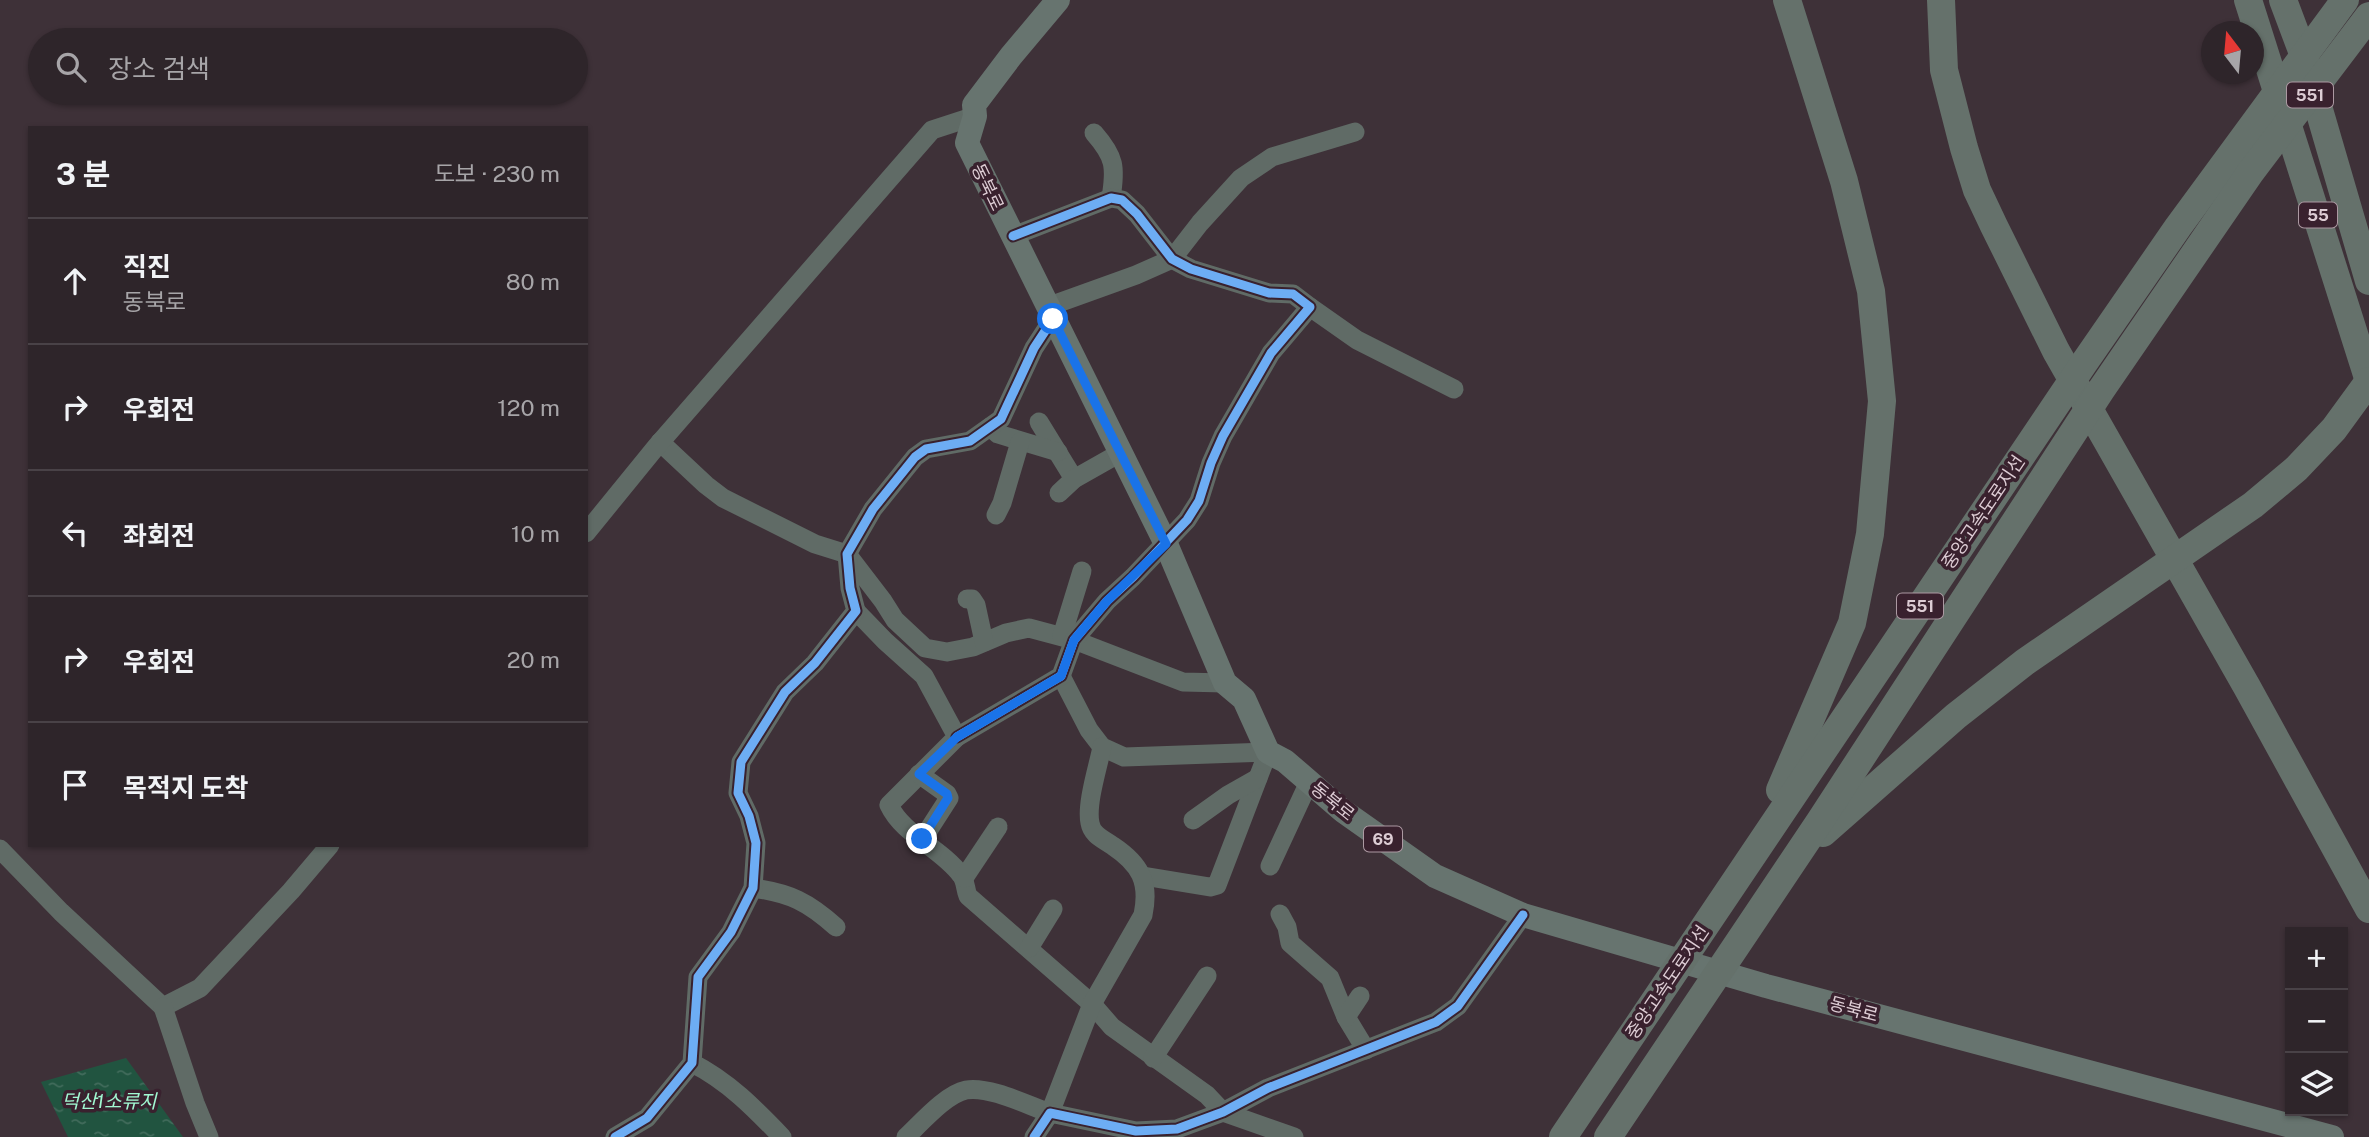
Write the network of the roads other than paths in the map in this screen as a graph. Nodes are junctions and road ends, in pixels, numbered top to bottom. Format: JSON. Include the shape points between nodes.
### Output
{"nodes":[{"id":1,"x":1058,"y":0,"type":"edge"},
{"id":2,"x":1787,"y":0,"type":"edge"},
{"id":3,"x":1941,"y":0,"type":"edge"},
{"id":4,"x":2248,"y":0,"type":"edge"},
{"id":5,"x":2283,"y":0,"type":"edge"},
{"id":6,"x":2345,"y":0,"type":"edge"},
{"id":7,"x":2369,"y":16,"type":"edge"},
{"id":8,"x":975,"y":116,"type":"junction"},
{"id":9,"x":1355,"y":132,"type":"dead end"},
{"id":10,"x":1094,"y":133,"type":"dead end"},
{"id":11,"x":2241,"y":163,"type":"junction"},
{"id":12,"x":1111,"y":198,"type":"junction"},
{"id":13,"x":1013,"y":236,"type":"junction"},
{"id":14,"x":1172,"y":259,"type":"junction"},
{"id":15,"x":2369,"y":281,"type":"edge"},
{"id":16,"x":1310,"y":307,"type":"junction"},
{"id":17,"x":1050,"y":313,"type":"junction"},
{"id":18,"x":2369,"y":381,"type":"edge"},
{"id":19,"x":1454,"y":388,"type":"dead end"},
{"id":20,"x":1039,"y":422,"type":"dead end"},
{"id":21,"x":990,"y":427,"type":"junction"},
{"id":22,"x":660,"y":442,"type":"junction"},
{"id":23,"x":1020,"y":442,"type":"junction"},
{"id":24,"x":1058,"y":452,"type":"junction"},
{"id":25,"x":1120,"y":453,"type":"junction"},
{"id":26,"x":1074,"y":479,"type":"junction"},
{"id":27,"x":1059,"y":493,"type":"dead end"},
{"id":28,"x":996,"y":515,"type":"dead end"},
{"id":29,"x":588,"y":531,"type":"edge"},
{"id":30,"x":1166,"y":544,"type":"junction"},
{"id":31,"x":847,"y":554,"type":"junction"},
{"id":32,"x":1082,"y":571,"type":"dead end"},
{"id":33,"x":967,"y":599,"type":"dead end"},
{"id":34,"x":856,"y":611,"type":"junction"},
{"id":35,"x":1068,"y":638,"type":"junction"},
{"id":36,"x":984,"y":642,"type":"junction"},
{"id":37,"x":1061,"y":676,"type":"junction"},
{"id":38,"x":1225,"y":683,"type":"junction"},
{"id":39,"x":957,"y":737,"type":"junction"},
{"id":40,"x":1102,"y":747,"type":"junction"},
{"id":41,"x":1268,"y":752,"type":"junction"},
{"id":42,"x":919,"y":774,"type":"junction"},
{"id":43,"x":1258,"y":778,"type":"junction"},
{"id":44,"x":1309,"y":782,"type":"junction"},
{"id":45,"x":1193,"y":820,"type":"dead end"},
{"id":46,"x":998,"y":827,"type":"dead end"},
{"id":47,"x":922,"y":839,"type":"junction"},
{"id":48,"x":328,"y":847,"type":"edge"},
{"id":49,"x":0,"y":849,"type":"edge"},
{"id":50,"x":1750,"y":857,"type":"junction"},
{"id":51,"x":1795,"y":858,"type":"junction"},
{"id":52,"x":1270,"y":866,"type":"dead end"},
{"id":53,"x":1143,"y":876,"type":"junction"},
{"id":54,"x":964,"y":878,"type":"junction"},
{"id":55,"x":753,"y":888,"type":"junction"},
{"id":56,"x":1053,"y":909,"type":"dead end"},
{"id":57,"x":2369,"y":909,"type":"edge"},
{"id":58,"x":1280,"y":914,"type":"dead end"},
{"id":59,"x":1523,"y":915,"type":"junction"},
{"id":60,"x":835,"y":926,"type":"dead end"},
{"id":61,"x":1029,"y":948,"type":"junction"},
{"id":62,"x":1207,"y":976,"type":"dead end"},
{"id":63,"x":1360,"y":996,"type":"dead end"},
{"id":64,"x":1092,"y":1004,"type":"junction"},
{"id":65,"x":163,"y":1006,"type":"junction"},
{"id":66,"x":1346,"y":1017,"type":"junction"},
{"id":67,"x":1366,"y":1050,"type":"junction"},
{"id":68,"x":1153,"y":1058,"type":"junction"},
{"id":69,"x":692,"y":1063,"type":"junction"},
{"id":70,"x":1223,"y":1112,"type":"junction"},
{"id":71,"x":1050,"y":1114,"type":"junction"},
{"id":72,"x":209,"y":1137,"type":"edge"},
{"id":73,"x":615,"y":1137,"type":"edge"},
{"id":74,"x":782,"y":1137,"type":"edge"},
{"id":75,"x":906,"y":1137,"type":"edge"},
{"id":76,"x":1034,"y":1137,"type":"edge"},
{"id":77,"x":1294,"y":1137,"type":"edge"},
{"id":78,"x":1563,"y":1137,"type":"edge"},
{"id":79,"x":1608,"y":1137,"type":"edge"},
{"id":80,"x":2332,"y":1137,"type":"edge"}],
"edges":[{"from":1,"to":8,"type":"main road","name":"동북로","via":[[974,105]]},
{"from":2,"to":50,"type":"highway","via":[[1844,181],[1871,290],[1882,401],[1870,534],[1852,623]]},
{"from":3,"to":57,"type":"highway","via":[[1944,70],[1977,190],[2056,351]]},
{"from":4,"to":18,"type":"highway","number":"55"},
{"from":5,"to":15,"type":"highway","number":"55"},
{"from":6,"to":11,"type":"highway","name":"중앙고속도로지선","number":"551"},
{"from":7,"to":11,"type":"highway","name":"중앙고속도로지선","number":"551"},
{"from":8,"to":13,"type":"main road","name":"동북로","via":[[967,143]]},
{"from":8,"to":22,"type":"street","via":[[932,130]]},
{"from":9,"to":14,"type":"street","via":[[1272,158],[1241,178]]},
{"from":10,"to":12,"type":"street","via":[[1113,159]]},
{"from":11,"to":50,"type":"highway","name":"중앙고속도로지선","number":"551","via":[[2178,227]]},
{"from":11,"to":51,"type":"highway","name":"중앙고속도로지선","number":"551","via":[[2101,390]]},
{"from":12,"to":13,"type":"street"},
{"from":12,"to":14,"type":"street","via":[[1122,200]]},
{"from":13,"to":17,"type":"main road","name":"동북로"},
{"from":14,"to":16,"type":"street","via":[[1191,270],[1269,293],[1293,294]]},
{"from":14,"to":17,"type":"street"},
{"from":16,"to":19,"type":"street","via":[[1357,340]]},
{"from":16,"to":30,"type":"street","via":[[1271,353],[1223,436],[1199,501]]},
{"from":17,"to":21,"type":"street","via":[[1001,419]]},
{"from":17,"to":25,"type":"main road","name":"동북로"},
{"from":18,"to":51,"type":"highway","via":[[2334,429],[2253,505],[2025,662],[1955,716]]},
{"from":20,"to":24,"type":"street"},
{"from":21,"to":23,"type":"street"},
{"from":21,"to":31,"type":"street","via":[[970,440],[926,449],[915,457],[873,509]]},
{"from":22,"to":29,"type":"street"},
{"from":22,"to":31,"type":"street","via":[[723,498],[815,544]]},
{"from":23,"to":24,"type":"street"},
{"from":23,"to":28,"type":"street"},
{"from":24,"to":26,"type":"street"},
{"from":25,"to":26,"type":"street"},
{"from":25,"to":30,"type":"main road","name":"동북로"},
{"from":26,"to":27,"type":"street"},
{"from":30,"to":35,"type":"street"},
{"from":30,"to":38,"type":"main road","name":"동북로"},
{"from":31,"to":34,"type":"street"},
{"from":31,"to":36,"type":"street","via":[[895,620],[925,648],[947,652]]},
{"from":32,"to":35,"type":"street"},
{"from":33,"to":36,"type":"street","via":[[976,605]]},
{"from":34,"to":39,"type":"street","via":[[924,676]]},
{"from":34,"to":55,"type":"street","via":[[785,692],[741,762],[738,793],[756,843]]},
{"from":35,"to":36,"type":"street","via":[[1029,628]]},
{"from":35,"to":37,"type":"street"},
{"from":35,"to":38,"type":"street","via":[[1183,682]]},
{"from":37,"to":39,"type":"street"},
{"from":37,"to":40,"type":"street"},
{"from":38,"to":41,"type":"main road","name":"동북로","via":[[1244,699]]},
{"from":39,"to":42,"type":"street"},
{"from":40,"to":41,"type":"street","via":[[1124,757]]},
{"from":40,"to":53,"type":"street","via":[[1090,823],[1096,836],[1125,855]]},
{"from":41,"to":43,"type":"street"},
{"from":41,"to":44,"type":"main road","name":"동북로","number":"69"},
{"from":42,"to":47,"type":"street","via":[[948,798]]},
{"from":42,"to":47,"type":"street","via":[[889,804],[894,817]]},
{"from":43,"to":45,"type":"street"},
{"from":43,"to":53,"type":"street","via":[[1217,885]]},
{"from":44,"to":52,"type":"street"},
{"from":44,"to":59,"type":"main road","name":"동북로","number":"69","via":[[1435,876]]},
{"from":46,"to":54,"type":"street"},
{"from":47,"to":54,"type":"street"},
{"from":48,"to":65,"type":"street","via":[[200,988]]},
{"from":49,"to":65,"type":"street"},
{"from":50,"to":78,"type":"highway","name":"중앙고속도로지선","number":"551"},
{"from":51,"to":79,"type":"highway","name":"중앙고속도로지선","number":"551"},
{"from":53,"to":64,"type":"street","via":[[1143,915]]},
{"from":54,"to":61,"type":"street","via":[[968,896]]},
{"from":55,"to":60,"type":"street","via":[[803,901]]},
{"from":55,"to":69,"type":"street","via":[[731,932],[698,977]]},
{"from":56,"to":61,"type":"street"},
{"from":58,"to":66,"type":"street","via":[[1290,943],[1335,985]]},
{"from":59,"to":67,"type":"street","via":[[1458,1006],[1436,1022]]},
{"from":59,"to":80,"type":"main road","name":"동북로","number":"69","via":[[1778,989]]},
{"from":61,"to":64,"type":"street"},
{"from":62,"to":68,"type":"street"},
{"from":63,"to":66,"type":"street"},
{"from":64,"to":68,"type":"street","via":[[1112,1027]]},
{"from":64,"to":71,"type":"street"},
{"from":65,"to":72,"type":"street"},
{"from":66,"to":67,"type":"street"},
{"from":67,"to":70,"type":"street","via":[[1268,1088]]},
{"from":68,"to":70,"type":"street","via":[[1207,1095]]},
{"from":69,"to":73,"type":"street","via":[[647,1118]]},
{"from":69,"to":74,"type":"street","via":[[719,1077]]},
{"from":70,"to":71,"type":"street","via":[[1177,1129],[1136,1131]]},
{"from":70,"to":77,"type":"street"},
{"from":71,"to":75,"type":"street","via":[[984,1090],[965,1090]]},
{"from":71,"to":76,"type":"street"}]}
